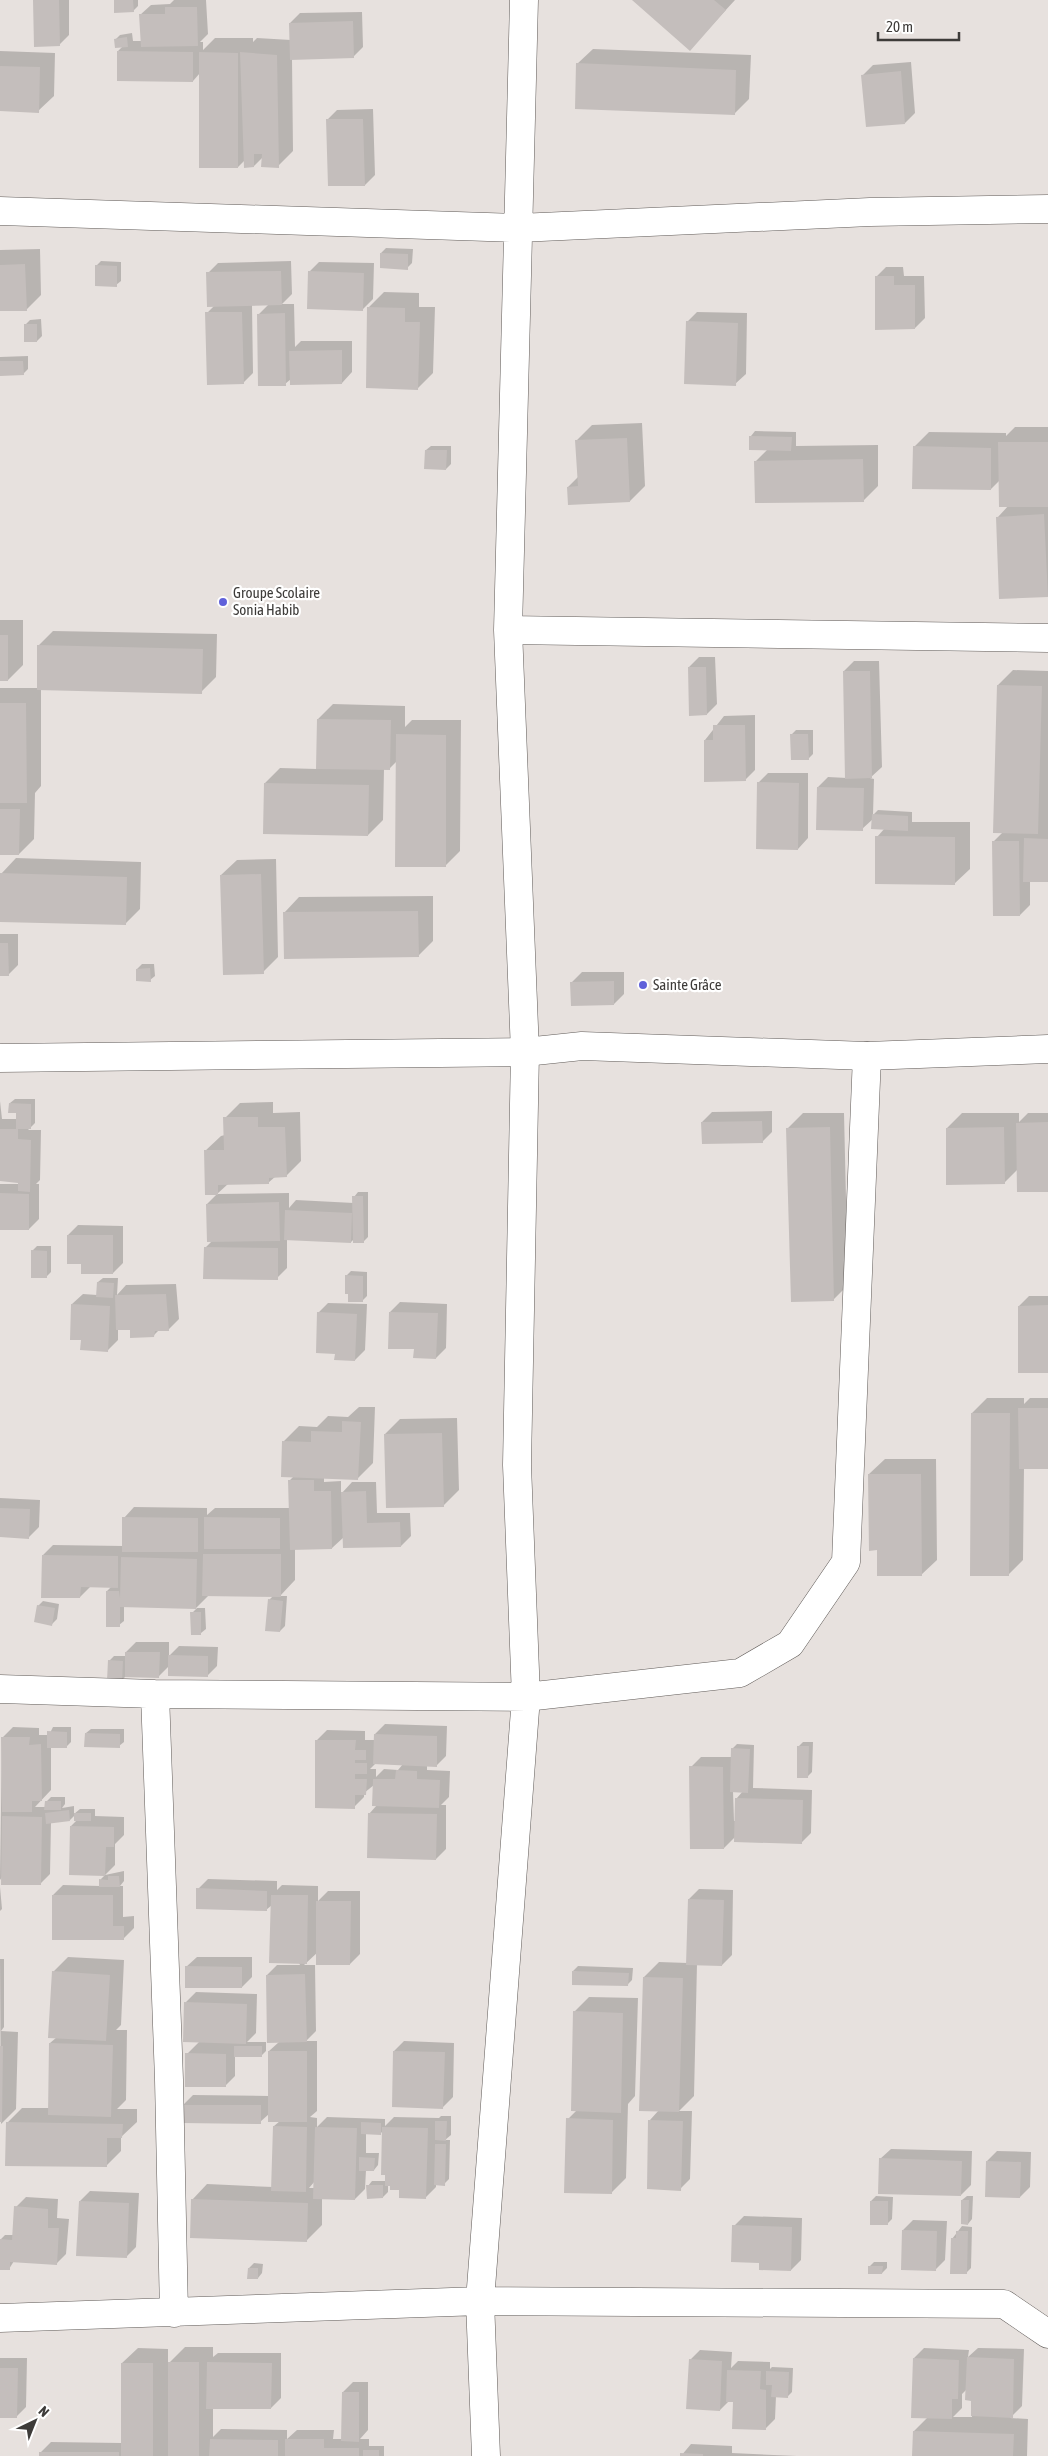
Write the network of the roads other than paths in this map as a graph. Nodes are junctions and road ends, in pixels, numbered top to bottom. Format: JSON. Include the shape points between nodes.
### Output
{"nodes":[{"id":1,"x":524,"y":0,"type":"edge"},
{"id":2,"x":1048,"y":209,"type":"edge"},
{"id":3,"x":0,"y":211,"type":"edge"},
{"id":4,"x":519,"y":228,"type":"junction"},
{"id":5,"x":508,"y":630,"type":"junction"},
{"id":6,"x":1048,"y":638,"type":"edge"},
{"id":7,"x":1048,"y":1049,"type":"edge"},
{"id":8,"x":525,"y":1052,"type":"junction"},
{"id":9,"x":867,"y":1056,"type":"junction"},
{"id":10,"x":0,"y":1058,"type":"edge"},
{"id":11,"x":0,"y":1689,"type":"edge"},
{"id":12,"x":155,"y":1694,"type":"junction"},
{"id":13,"x":526,"y":1697,"type":"junction"},
{"id":14,"x":480,"y":2301,"type":"junction"},
{"id":15,"x":174,"y":2314,"type":"junction"},
{"id":16,"x":0,"y":2318,"type":"edge"},
{"id":17,"x":1048,"y":2334,"type":"edge"},
{"id":18,"x":486,"y":2456,"type":"edge"}],
"edges":[{"from":1,"to":4,"type":"street"},
{"from":2,"to":4,"type":"street","via":[[870,212]]},
{"from":3,"to":4,"type":"street"},
{"from":4,"to":5,"type":"street"},
{"from":5,"to":6,"type":"street"},
{"from":5,"to":8,"type":"street"},
{"from":7,"to":9,"type":"street"},
{"from":8,"to":9,"type":"street","via":[[582,1046]]},
{"from":8,"to":10,"type":"street"},
{"from":8,"to":13,"type":"street","via":[[517,1466]]},
{"from":9,"to":13,"type":"street","via":[[846,1562],[790,1644],[740,1673]]},
{"from":11,"to":12,"type":"street"},
{"from":12,"to":13,"type":"street"},
{"from":12,"to":15,"type":"street","via":[[170,2080]]},
{"from":13,"to":14,"type":"street"},
{"from":14,"to":15,"type":"street"},
{"from":14,"to":17,"type":"street","via":[[1004,2304]]},
{"from":14,"to":18,"type":"street"},
{"from":15,"to":16,"type":"street"}]}
